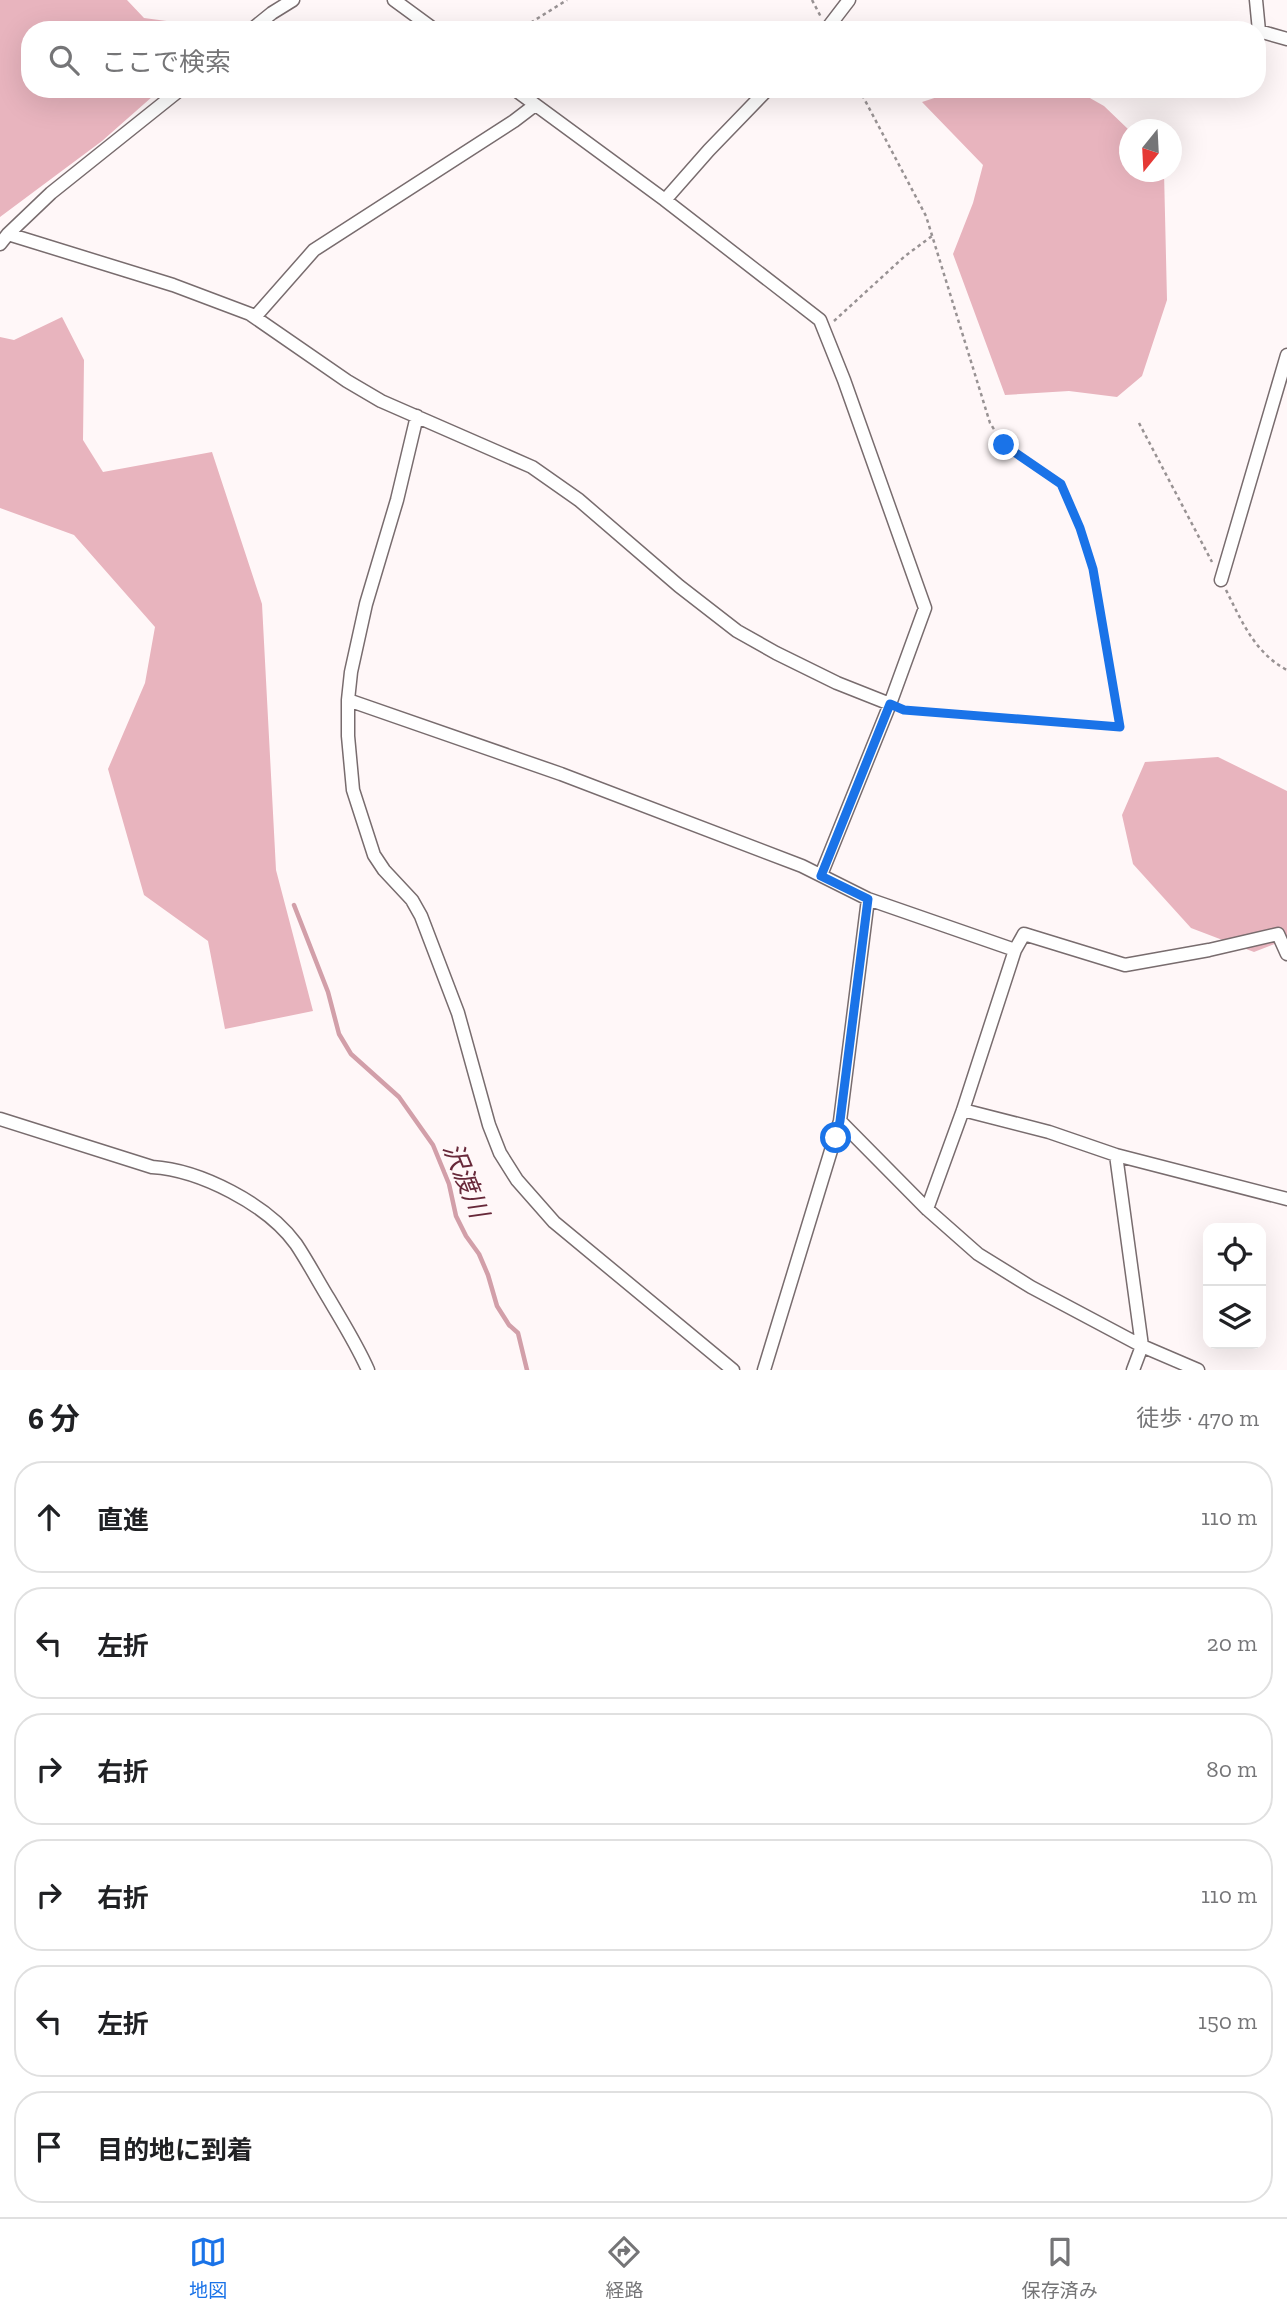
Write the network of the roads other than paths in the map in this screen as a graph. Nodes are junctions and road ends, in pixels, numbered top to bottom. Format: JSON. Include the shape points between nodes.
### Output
{"nodes":[{"id":1,"x":293,"y":0,"type":"edge"},
{"id":2,"x":394,"y":0,"type":"edge"},
{"id":3,"x":849,"y":0,"type":"edge"},
{"id":4,"x":1256,"y":0,"type":"edge"},
{"id":5,"x":262,"y":21,"type":"edge"},
{"id":6,"x":423,"y":21,"type":"edge"},
{"id":7,"x":833,"y":21,"type":"edge"},
{"id":8,"x":1258,"y":21,"type":"edge"},
{"id":9,"x":1266,"y":33,"type":"edge"},
{"id":10,"x":1287,"y":40,"type":"edge"},
{"id":11,"x":170,"y":98,"type":"edge"},
{"id":12,"x":526,"y":98,"type":"edge"},
{"id":13,"x":759,"y":98,"type":"edge"},
{"id":14,"x":535,"y":105,"type":"junction"},
{"id":15,"x":665,"y":200,"type":"junction"},
{"id":16,"x":4,"y":239,"type":"edge"},
{"id":17,"x":255,"y":317,"type":"junction"},
{"id":18,"x":1287,"y":355,"type":"edge"},
{"id":19,"x":417,"y":416,"type":"junction"},
{"id":20,"x":1221,"y":580,"type":"road end"},
{"id":21,"x":348,"y":700,"type":"junction"},
{"id":22,"x":890,"y":704,"type":"junction"},
{"id":23,"x":821,"y":876,"type":"junction"},
{"id":24,"x":868,"y":899,"type":"junction"},
{"id":25,"x":1015,"y":950,"type":"junction"},
{"id":26,"x":1287,"y":954,"type":"edge"},
{"id":27,"x":964,"y":1110,"type":"junction"},
{"id":28,"x":0,"y":1119,"type":"edge"},
{"id":29,"x":840,"y":1121,"type":"junction"},
{"id":30,"x":1116,"y":1155,"type":"junction"},
{"id":31,"x":1287,"y":1199,"type":"edge"},
{"id":32,"x":927,"y":1209,"type":"junction"},
{"id":33,"x":1142,"y":1346,"type":"junction"},
{"id":34,"x":368,"y":1370,"type":"edge"},
{"id":35,"x":733,"y":1370,"type":"edge"},
{"id":36,"x":764,"y":1370,"type":"edge"},
{"id":37,"x":1133,"y":1370,"type":"edge"},
{"id":38,"x":1198,"y":1370,"type":"edge"}],
"edges":[{"from":1,"to":5,"type":"street"},
{"from":2,"to":6,"type":"street"},
{"from":3,"to":7,"type":"street"},
{"from":4,"to":8,"type":"street"},
{"from":9,"to":10,"type":"street"},
{"from":11,"to":16,"type":"street","via":[[51,193]]},
{"from":12,"to":14,"type":"street"},
{"from":13,"to":15,"type":"street"},
{"from":14,"to":15,"type":"street"},
{"from":14,"to":17,"type":"street","via":[[314,250]]},
{"from":15,"to":22,"type":"street","via":[[820,320],[925,608]]},
{"from":16,"to":17,"type":"street","via":[[173,285]]},
{"from":17,"to":19,"type":"street","via":[[347,381]]},
{"from":18,"to":20,"type":"street"},
{"from":19,"to":21,"type":"street","via":[[366,604]]},
{"from":19,"to":22,"type":"street","via":[[532,467],[579,500],[737,631],[837,683]]},
{"from":21,"to":23,"type":"street","via":[[561,774]]},
{"from":21,"to":35,"type":"street","via":[[353,790],[374,855],[421,916],[458,1013],[500,1153],[554,1222]]},
{"from":22,"to":23,"type":"street"},
{"from":23,"to":24,"type":"street"},
{"from":24,"to":25,"type":"street"},
{"from":24,"to":29,"type":"street"},
{"from":25,"to":26,"type":"street","via":[[1024,934],[1125,965],[1278,934]]},
{"from":25,"to":27,"type":"street"},
{"from":27,"to":30,"type":"street"},
{"from":27,"to":32,"type":"street"},
{"from":28,"to":34,"type":"street","via":[[203,1179],[261,1211],[296,1244]]},
{"from":29,"to":32,"type":"street"},
{"from":29,"to":36,"type":"street"},
{"from":30,"to":31,"type":"street"},
{"from":30,"to":33,"type":"street"},
{"from":32,"to":33,"type":"street","via":[[978,1254]]},
{"from":33,"to":37,"type":"street"},
{"from":33,"to":38,"type":"street"}]}
